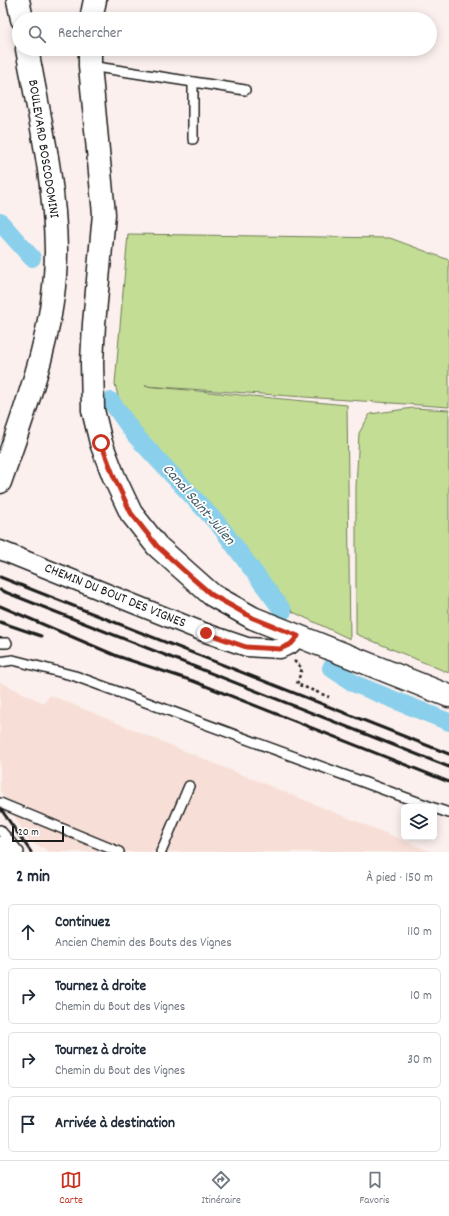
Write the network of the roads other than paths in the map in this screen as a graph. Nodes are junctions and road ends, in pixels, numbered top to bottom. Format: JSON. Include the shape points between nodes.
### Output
{"nodes":[{"id":1,"x":18,"y":0,"type":"edge"},
{"id":2,"x":95,"y":0,"type":"edge"},
{"id":3,"x":21,"y":12,"type":"edge"},
{"id":4,"x":92,"y":12,"type":"edge"},
{"id":5,"x":28,"y":56,"type":"edge"},
{"id":6,"x":90,"y":58,"type":"edge"},
{"id":7,"x":193,"y":82,"type":"junction"},
{"id":8,"x":245,"y":90,"type":"dead end"},
{"id":9,"x":193,"y":139,"type":"dead end"},
{"id":10,"x":0,"y":482,"type":"edge"},
{"id":11,"x":0,"y":550,"type":"edge"},
{"id":12,"x":298,"y":636,"type":"junction"},
{"id":13,"x":0,"y":662,"type":"edge"},
{"id":14,"x":449,"y":696,"type":"edge"},
{"id":15,"x":189,"y":786,"type":"dead end"},
{"id":16,"x":0,"y":803,"type":"edge"},
{"id":17,"x":425,"y":804,"type":"edge"},
{"id":18,"x":437,"y":808,"type":"edge"},
{"id":19,"x":449,"y":813,"type":"edge"},
{"id":20,"x":0,"y":830,"type":"edge"},
{"id":21,"x":0,"y":848,"type":"edge"},
{"id":22,"x":8,"y":852,"type":"edge"},
{"id":23,"x":19,"y":852,"type":"edge"},
{"id":24,"x":119,"y":852,"type":"edge"},
{"id":25,"x":162,"y":852,"type":"edge"}],
"edges":[{"from":1,"to":3,"type":"street"},
{"from":2,"to":4,"type":"street"},
{"from":5,"to":10,"type":"street","name":"BOULEVARD BOSCODOMINI","via":[[51,183],[56,251],[46,336],[30,397]]},
{"from":6,"to":7,"type":"lane"},
{"from":6,"to":12,"type":"street","via":[[104,214],[92,362],[93,410],[101,443],[131,513],[157,546],[212,595],[253,618]]},
{"from":7,"to":8,"type":"lane"},
{"from":7,"to":9,"type":"lane"},
{"from":11,"to":12,"type":"street","name":"CHEMIN DU BOUT DES VIGNES","via":[[246,647],[280,649],[291,644]]},
{"from":12,"to":14,"type":"street"},
{"from":13,"to":17,"type":"lane","via":[[13,660],[75,676]]},
{"from":15,"to":25,"type":"lane"},
{"from":16,"to":24,"type":"lane"},
{"from":18,"to":19,"type":"lane"},
{"from":20,"to":23,"type":"lane"},
{"from":21,"to":22,"type":"street"}]}
